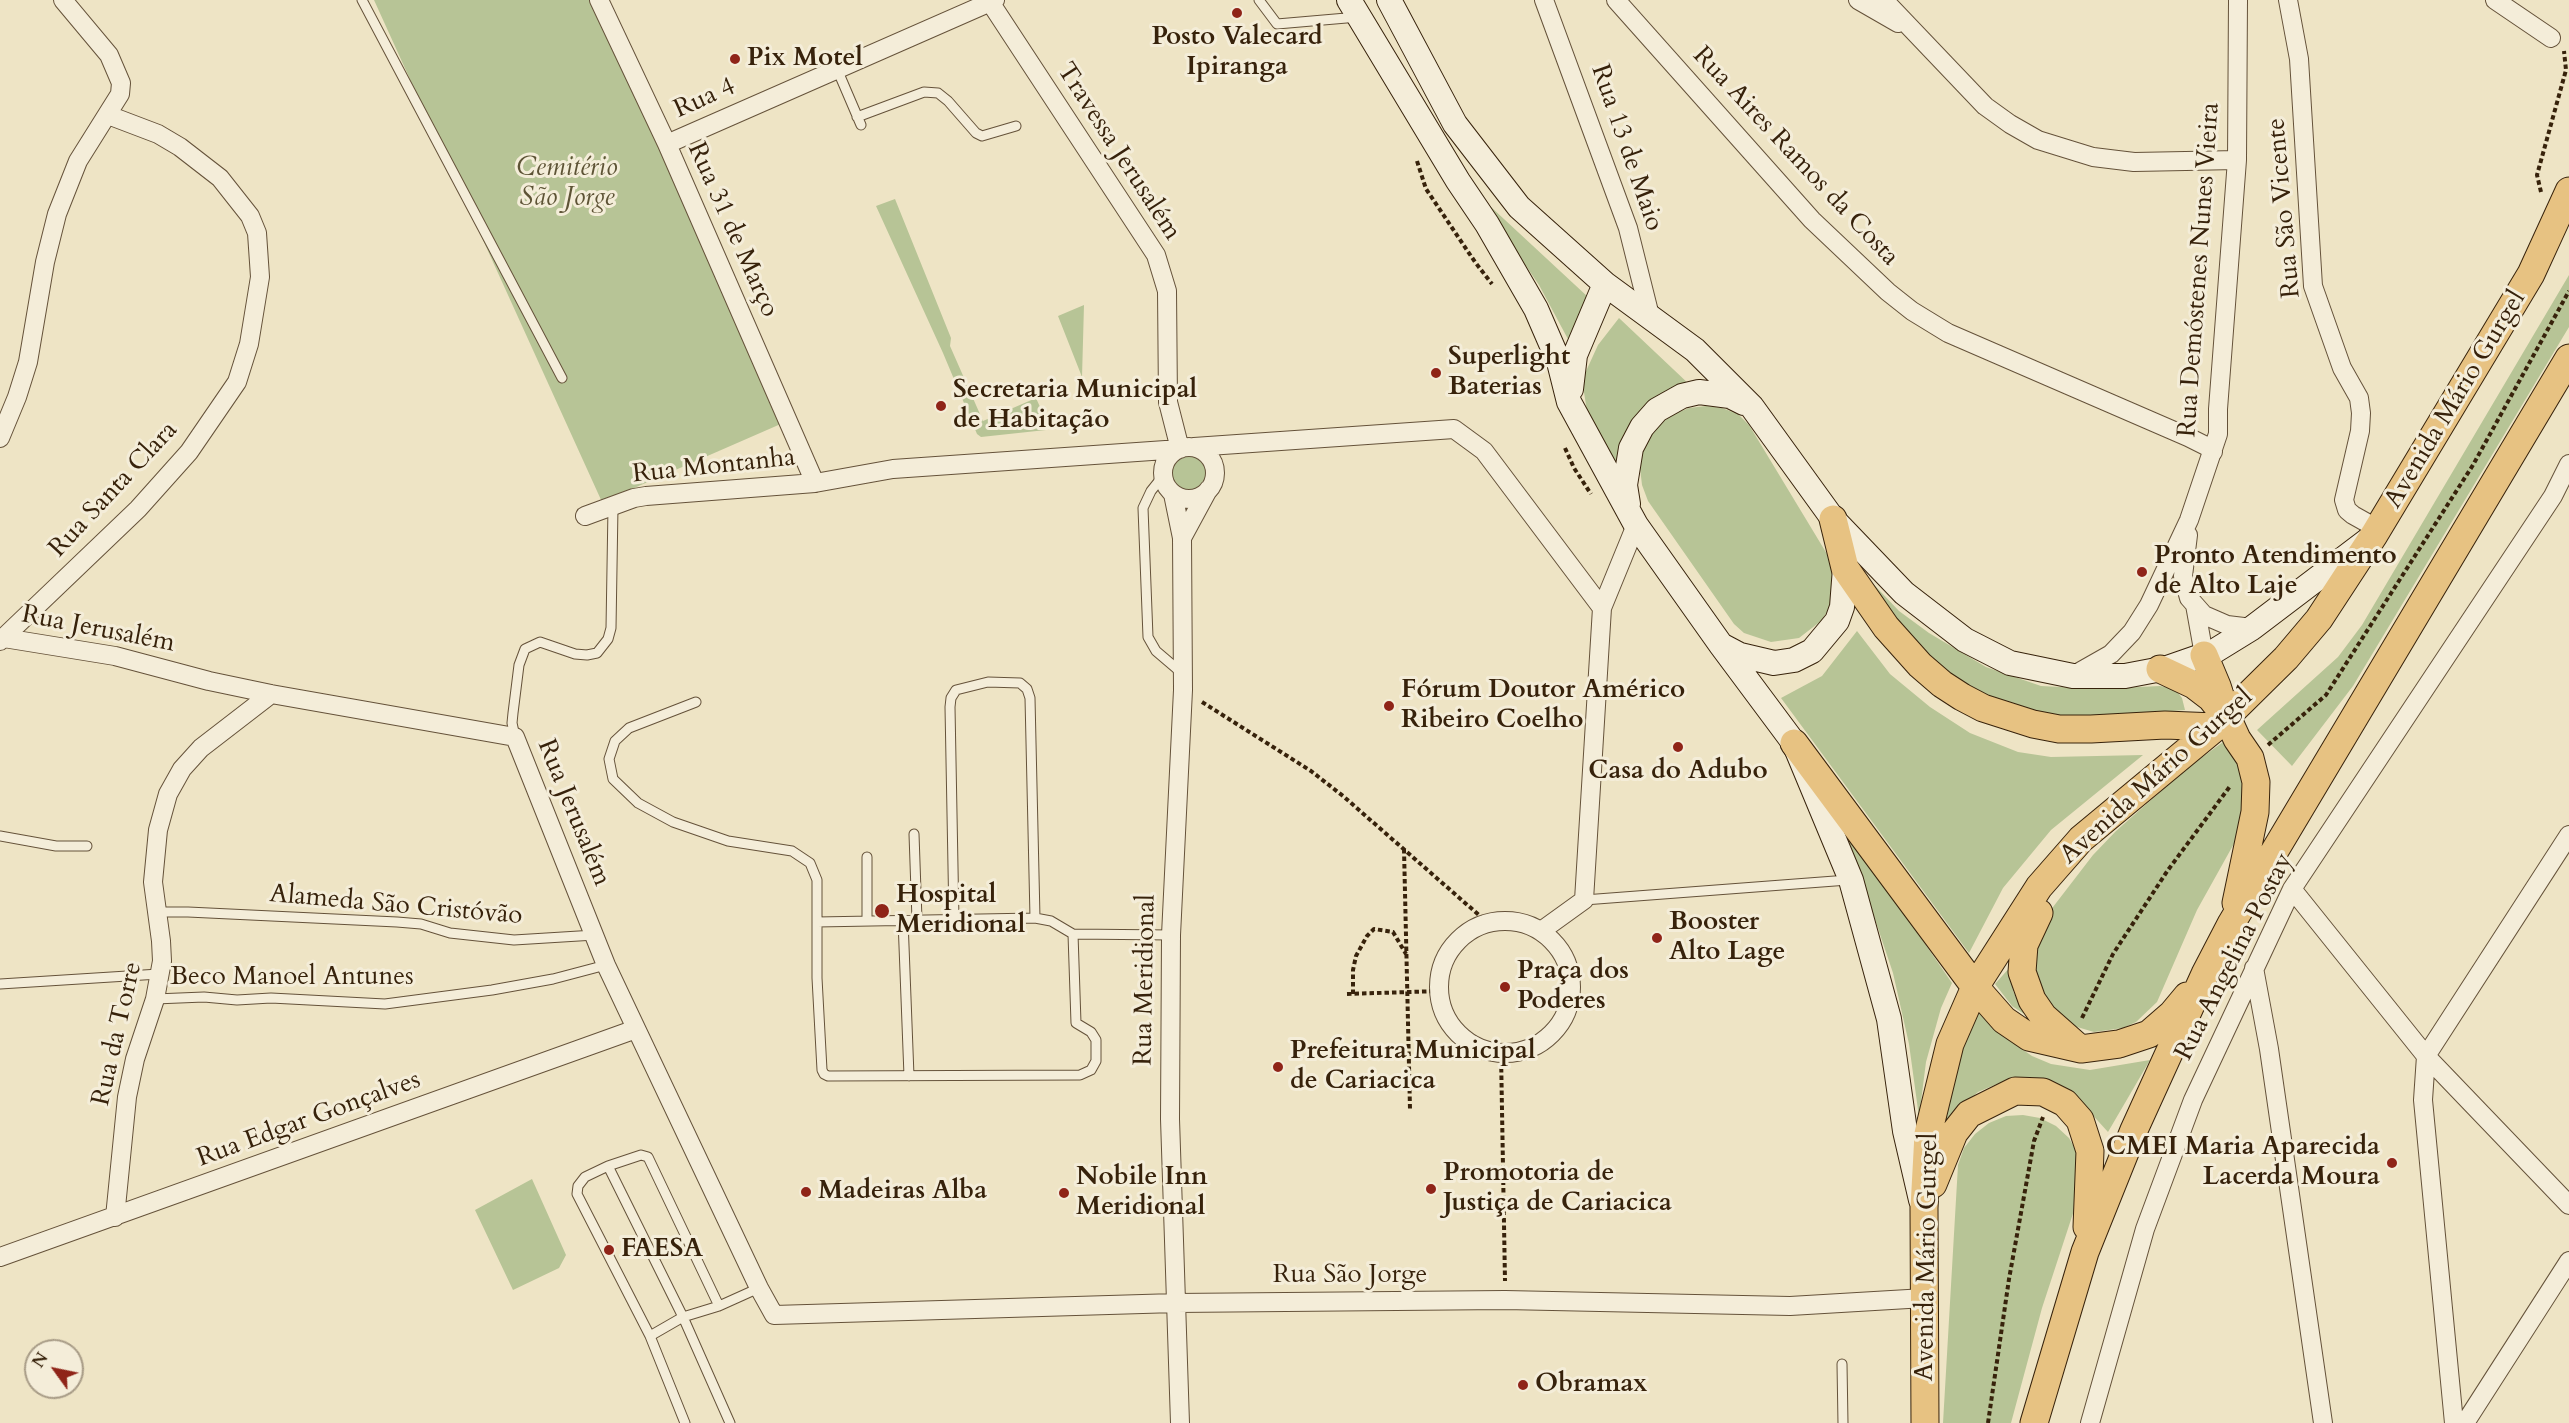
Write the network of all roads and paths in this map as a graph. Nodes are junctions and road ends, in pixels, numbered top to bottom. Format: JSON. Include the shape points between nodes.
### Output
{"nodes":[{"id":1,"x":63,"y":0,"type":"edge"},
{"id":2,"x":362,"y":0,"type":"edge"},
{"id":3,"x":599,"y":0,"type":"edge"},
{"id":4,"x":1259,"y":0,"type":"edge"},
{"id":5,"x":1389,"y":0,"type":"edge"},
{"id":6,"x":1544,"y":0,"type":"edge"},
{"id":7,"x":1616,"y":0,"type":"edge"},
{"id":8,"x":1858,"y":0,"type":"edge"},
{"id":9,"x":1884,"y":0,"type":"edge"},
{"id":10,"x":2238,"y":0,"type":"edge"},
{"id":11,"x":2288,"y":0,"type":"edge"},
{"id":12,"x":2494,"y":0,"type":"edge"},
{"id":13,"x":993,"y":1,"type":"edge"},
{"id":14,"x":1354,"y":9,"type":"edge"},
{"id":15,"x":1915,"y":33,"type":"junction"},
{"id":16,"x":2551,"y":38,"type":"joint"},
{"id":17,"x":837,"y":69,"type":"junction"},
{"id":18,"x":108,"y":115,"type":"junction"},
{"id":19,"x":1016,"y":126,"type":"dead end"},
{"id":20,"x":667,"y":144,"type":"junction"},
{"id":21,"x":1416,"y":158,"type":"dead end"},
{"id":22,"x":2237,"y":160,"type":"junction"},
{"id":23,"x":2565,"y":202,"type":"edge"},
{"id":24,"x":1605,"y":284,"type":"junction"},
{"id":25,"x":1494,"y":286,"type":"dead end"},
{"id":26,"x":1650,"y":316,"type":"junction"},
{"id":27,"x":2569,"y":358,"type":"edge"},
{"id":28,"x":562,"y":378,"type":"dead end"},
{"id":29,"x":1569,"y":402,"type":"junction"},
{"id":30,"x":1752,"y":407,"type":"junction"},
{"id":31,"x":0,"y":438,"type":"edge"},
{"id":32,"x":1241,"y":443,"type":"junction"},
{"id":33,"x":1564,"y":445,"type":"dead end"},
{"id":34,"x":1187,"y":448,"type":"junction"},
{"id":35,"x":2213,"y":452,"type":"junction"},
{"id":36,"x":2569,"y":464,"type":"edge"},
{"id":37,"x":1163,"y":476,"type":"junction"},
{"id":38,"x":814,"y":483,"type":"junction"},
{"id":39,"x":1211,"y":485,"type":"junction"},
{"id":40,"x":1173,"y":494,"type":"junction"},
{"id":41,"x":1593,"y":498,"type":"dead end"},
{"id":42,"x":2561,"y":498,"type":"edge"},
{"id":43,"x":613,"y":507,"type":"junction"},
{"id":44,"x":585,"y":516,"type":"dead end"},
{"id":45,"x":1833,"y":519,"type":"junction"},
{"id":46,"x":2189,"y":520,"type":"junction"},
{"id":47,"x":1636,"y":525,"type":"junction"},
{"id":48,"x":2376,"y":532,"type":"junction"},
{"id":49,"x":1182,"y":538,"type":"junction"},
{"id":50,"x":1845,"y":568,"type":"junction"},
{"id":51,"x":2195,"y":605,"type":"junction"},
{"id":52,"x":1602,"y":608,"type":"junction"},
{"id":53,"x":2252,"y":628,"type":"junction"},
{"id":54,"x":2,"y":639,"type":"edge"},
{"id":55,"x":1721,"y":645,"type":"junction"},
{"id":56,"x":2204,"y":655,"type":"junction"},
{"id":57,"x":2160,"y":669,"type":"junction"},
{"id":58,"x":2073,"y":676,"type":"junction"},
{"id":59,"x":1183,"y":682,"type":"junction"},
{"id":60,"x":272,"y":694,"type":"junction"},
{"id":61,"x":696,"y":702,"type":"dead end"},
{"id":62,"x":2222,"y":722,"type":"junction"},
{"id":63,"x":515,"y":737,"type":"junction"},
{"id":64,"x":1794,"y":742,"type":"junction"},
{"id":65,"x":2116,"y":808,"type":"junction"},
{"id":66,"x":914,"y":834,"type":"dead end"},
{"id":67,"x":2569,"y":835,"type":"edge"},
{"id":68,"x":0,"y":836,"type":"edge"},
{"id":69,"x":87,"y":846,"type":"dead end"},
{"id":70,"x":1404,"y":849,"type":"junction"},
{"id":71,"x":867,"y":857,"type":"dead end"},
{"id":72,"x":1851,"y":880,"type":"junction"},
{"id":73,"x":2292,"y":889,"type":"junction"},
{"id":74,"x":1584,"y":900,"type":"junction"},
{"id":75,"x":157,"y":912,"type":"junction"},
{"id":76,"x":1035,"y":918,"type":"junction"},
{"id":77,"x":903,"y":920,"type":"junction"},
{"id":78,"x":917,"y":920,"type":"junction"},
{"id":79,"x":954,"y":920,"type":"junction"},
{"id":80,"x":867,"y":921,"type":"junction"},
{"id":81,"x":817,"y":922,"type":"junction"},
{"id":82,"x":1488,"y":923,"type":"junction"},
{"id":83,"x":2232,"y":924,"type":"junction"},
{"id":84,"x":1541,"y":931,"type":"junction"},
{"id":85,"x":1073,"y":934,"type":"junction"},
{"id":86,"x":595,"y":935,"type":"junction"},
{"id":87,"x":1170,"y":935,"type":"junction"},
{"id":88,"x":1407,"y":956,"type":"junction"},
{"id":89,"x":606,"y":966,"type":"junction"},
{"id":90,"x":2254,"y":968,"type":"junction"},
{"id":91,"x":159,"y":974,"type":"junction"},
{"id":92,"x":2205,"y":974,"type":"junction"},
{"id":93,"x":0,"y":984,"type":"edge"},
{"id":94,"x":1976,"y":987,"type":"junction"},
{"id":95,"x":1439,"y":991,"type":"junction"},
{"id":96,"x":1407,"y":992,"type":"junction"},
{"id":97,"x":1347,"y":994,"type":"dead end"},
{"id":98,"x":1353,"y":994,"type":"junction"},
{"id":99,"x":155,"y":999,"type":"junction"},
{"id":100,"x":636,"y":1029,"type":"junction"},
{"id":101,"x":2081,"y":1049,"type":"junction"},
{"id":102,"x":1501,"y":1053,"type":"junction"},
{"id":103,"x":2426,"y":1056,"type":"junction"},
{"id":104,"x":909,"y":1076,"type":"junction"},
{"id":105,"x":1410,"y":1108,"type":"dead end"},
{"id":106,"x":608,"y":1166,"type":"junction"},
{"id":107,"x":2569,"y":1205,"type":"edge"},
{"id":108,"x":1924,"y":1208,"type":"junction"},
{"id":109,"x":115,"y":1217,"type":"junction"},
{"id":110,"x":2085,"y":1252,"type":"junction"},
{"id":111,"x":0,"y":1257,"type":"edge"},
{"id":112,"x":2569,"y":1261,"type":"edge"},
{"id":113,"x":759,"y":1288,"type":"junction"},
{"id":114,"x":1925,"y":1298,"type":"junction"},
{"id":115,"x":1505,"y":1300,"type":"junction"},
{"id":116,"x":1176,"y":1303,"type":"junction"},
{"id":117,"x":719,"y":1306,"type":"junction"},
{"id":118,"x":774,"y":1315,"type":"joint"},
{"id":119,"x":683,"y":1317,"type":"junction"},
{"id":120,"x":650,"y":1336,"type":"junction"},
{"id":121,"x":1842,"y":1364,"type":"dead end"},
{"id":122,"x":685,"y":1423,"type":"edge"},
{"id":123,"x":730,"y":1423,"type":"edge"},
{"id":124,"x":1180,"y":1423,"type":"edge"},
{"id":125,"x":1843,"y":1423,"type":"edge"},
{"id":126,"x":1925,"y":1423,"type":"edge"},
{"id":127,"x":2034,"y":1423,"type":"edge"},
{"id":128,"x":2090,"y":1423,"type":"edge"},
{"id":129,"x":2323,"y":1423,"type":"edge"},
{"id":130,"x":2454,"y":1423,"type":"edge"},
{"id":131,"x":2464,"y":1423,"type":"edge"}],
"edges":[{"from":1,"to":18,"type":"street","via":[[98,39],[117,70],[120,94]]},
{"from":2,"to":28,"type":"lane"},
{"from":3,"to":20,"type":"street","name":"Rua 31 de Março"},
{"from":4,"to":14,"type":"lane","via":[[1277,24]]},
{"from":5,"to":24,"type":"main road","via":[[1455,124],[1493,175],[1519,207]]},
{"from":6,"to":26,"type":"street","name":"Rua 13 de Maio","via":[[1628,228]]},
{"from":7,"to":35,"type":"street","name":"Rua Aires Ramos da Costa","via":[[1799,206],[1912,311],[1948,333],[2188,436]]},
{"from":8,"to":15,"type":"street"},
{"from":9,"to":15,"type":"street"},
{"from":10,"to":22,"type":"street","name":"Rua Demóstenes Nunes Vieira"},
{"from":11,"to":48,"type":"street","name":"Rua São Vicente","via":[[2299,59],[2313,286],[2342,368],[2359,398],[2361,413],[2344,500],[2347,510]]},
{"from":12,"to":16,"type":"street"},
{"from":13,"to":17,"type":"street","name":"Rua 4"},
{"from":13,"to":34,"type":"street","name":"Travessa Jerusalém","via":[[1156,255],[1167,291],[1168,402]]},
{"from":14,"to":29,"type":"main road","via":[[1536,309],[1559,362]]},
{"from":15,"to":22,"type":"street","via":[[1985,106],[2038,140],[2093,157]]},
{"from":16,"to":23,"type":"path","via":[[2566,55],[2566,70],[2537,175],[2542,193]]},
{"from":17,"to":19,"type":"lane","via":[[859,121],[924,92],[938,93],[982,136]]},
{"from":17,"to":20,"type":"street","name":"Rua 4"},
{"from":18,"to":31,"type":"street","via":[[78,161],[57,214],[28,362]]},
{"from":18,"to":54,"type":"street","name":"Rua Santa Clara","via":[[180,147],[220,178],[250,216],[256,233],[260,277],[249,344],[237,382],[189,452],[138,509]]},
{"from":20,"to":38,"type":"street","name":"Rua 31 de Março"},
{"from":21,"to":25,"type":"path","via":[[1426,189]]},
{"from":22,"to":35,"type":"street","name":"Rua Demóstenes Nunes Vieira","via":[[2218,434]]},
{"from":23,"to":48,"type":"main road","name":"Avenida Mário Gurgel","via":[[2531,274]]},
{"from":24,"to":26,"type":"main road"},
{"from":24,"to":29,"type":"main road","via":[[1575,355]]},
{"from":26,"to":30,"type":"main road","via":[[1695,350]]},
{"from":27,"to":83,"type":"main road"},
{"from":29,"to":47,"type":"main road"},
{"from":30,"to":45,"type":"main road"},
{"from":30,"to":47,"type":"main road","via":[[1730,396],[1699,392],[1682,396],[1657,410],[1642,427],[1627,464],[1624,485]]},
{"from":32,"to":34,"type":"street","name":"Rua Montanha"},
{"from":32,"to":39,"type":"street","via":[[1220,464]]},
{"from":32,"to":52,"type":"street","name":"Rua Montanha","via":[[1454,429],[1484,451]]},
{"from":33,"to":41,"type":"path"},
{"from":34,"to":37,"type":"street","via":[[1167,458]]},
{"from":34,"to":38,"type":"street","name":"Rua Montanha","via":[[893,469]]},
{"from":34,"to":39,"type":"street","via":[[1211,459]]},
{"from":35,"to":46,"type":"street","name":"Rua Demóstenes Nunes Vieira"},
{"from":36,"to":42,"type":"street","name":"Rua Angelina Postay"},
{"from":37,"to":40,"type":"street"},
{"from":37,"to":59,"type":"lane","via":[[1143,508],[1148,637]]},
{"from":38,"to":43,"type":"street","name":"Rua Montanha","via":[[646,496]]},
{"from":39,"to":40,"type":"street","via":[[1195,499]]},
{"from":39,"to":49,"type":"street"},
{"from":40,"to":49,"type":"street"},
{"from":42,"to":73,"type":"street","name":"Rua Angelina Postay"},
{"from":43,"to":44,"type":"street","name":"Rua Montanha"},
{"from":43,"to":63,"type":"lane","via":[[608,639],[597,653],[587,655],[540,642],[525,649],[513,713]]},
{"from":45,"to":50,"type":"main road"},
{"from":45,"to":58,"type":"main road","via":[[1904,593],[1965,640],[2010,663]]},
{"from":46,"to":51,"type":"street","via":[[2183,576]]},
{"from":46,"to":58,"type":"street","name":"Rua Demóstenes Nunes Vieira","via":[[2132,632],[2111,654]]},
{"from":47,"to":52,"type":"street"},
{"from":47,"to":55,"type":"main road"},
{"from":48,"to":53,"type":"main road"},
{"from":48,"to":62,"type":"main road","name":"Avenida Mário Gurgel","via":[[2319,619]]},
{"from":49,"to":59,"type":"street","name":"Rua Meridional"},
{"from":50,"to":55,"type":"main road","via":[[1837,621],[1812,651],[1794,660],[1774,663],[1740,655]]},
{"from":50,"to":62,"type":"main road","via":[[1886,627],[1920,664],[1941,684],[1983,708],[2059,729]]},
{"from":51,"to":53,"type":"street","via":[[2204,615],[2227,625]]},
{"from":51,"to":56,"type":"street"},
{"from":52,"to":74,"type":"street"},
{"from":53,"to":56,"type":"main road"},
{"from":54,"to":60,"type":"street","name":"Rua Jerusalém","via":[[115,656]]},
{"from":55,"to":64,"type":"main road"},
{"from":56,"to":57,"type":"main road"},
{"from":56,"to":62,"type":"main road","via":[[2217,686]]},
{"from":57,"to":58,"type":"main road","via":[[2124,676]]},
{"from":57,"to":62,"type":"main road","via":[[2211,698]]},
{"from":59,"to":70,"type":"path","via":[[1311,771]]},
{"from":59,"to":87,"type":"street","name":"Rua Meridional"},
{"from":60,"to":63,"type":"street","name":"Rua Jerusalém"},
{"from":60,"to":75,"type":"street","name":"Rua da Torre","via":[[201,748],[172,783],[158,830],[153,882]]},
{"from":61,"to":81,"type":"lane","via":[[629,728],[615,741],[609,759],[613,779],[638,803],[673,822],[728,841],[792,851],[810,863],[817,880]]},
{"from":62,"to":65,"type":"main road","name":"Avenida Mário Gurgel"},
{"from":62,"to":83,"type":"main road","via":[[2250,758],[2256,782],[2255,812]]},
{"from":63,"to":86,"type":"street","name":"Rua Jerusalém"},
{"from":64,"to":72,"type":"main road"},
{"from":64,"to":94,"type":"main road"},
{"from":65,"to":94,"type":"main road","name":"Avenida Mário Gurgel","via":[[2081,839],[2039,887]]},
{"from":65,"to":101,"type":"main road","via":[[2036,917],[2024,945],[2022,972],[2032,1000],[2056,1030]]},
{"from":66,"to":78,"type":"lane"},
{"from":67,"to":103,"type":"street"},
{"from":68,"to":69,"type":"lane","via":[[56,846]]},
{"from":70,"to":82,"type":"path"},
{"from":70,"to":88,"type":"path"},
{"from":71,"to":80,"type":"lane"},
{"from":72,"to":74,"type":"lane"},
{"from":72,"to":108,"type":"main road","via":[[1889,1019],[1909,1151]]},
{"from":73,"to":90,"type":"street","name":"Rua Angelina Postay"},
{"from":73,"to":103,"type":"street"},
{"from":74,"to":84,"type":"street"},
{"from":75,"to":86,"type":"lane","name":"Alameda São Cristóvão","via":[[397,922],[514,940]]},
{"from":75,"to":91,"type":"street","name":"Rua da Torre","via":[[161,941]]},
{"from":76,"to":79,"type":"lane"},
{"from":76,"to":79,"type":"lane","via":[[1030,698],[1020,683],[988,682],[956,690],[951,698]]},
{"from":76,"to":85,"type":"lane","via":[[1052,921]]},
{"from":77,"to":78,"type":"lane"},
{"from":77,"to":80,"type":"lane"},
{"from":77,"to":104,"type":"lane"},
{"from":78,"to":79,"type":"lane"},
{"from":80,"to":81,"type":"lane"},
{"from":81,"to":104,"type":"lane","via":[[822,1070],[828,1076]]},
{"from":82,"to":84,"type":"street","via":[[1508,921]]},
{"from":82,"to":95,"type":"street","via":[[1453,946],[1443,964]]},
{"from":83,"to":92,"type":"main road"},
{"from":84,"to":102,"type":"street","via":[[1560,951],[1569,969],[1571,990],[1567,1010],[1541,1043],[1522,1051]]},
{"from":85,"to":87,"type":"lane"},
{"from":85,"to":104,"type":"lane","via":[[1076,1023],[1096,1040],[1096,1061],[1091,1070],[1080,1075]]},
{"from":86,"to":89,"type":"street","name":"Rua Jerusalém"},
{"from":87,"to":116,"type":"street","name":"Rua Meridional","via":[[1170,1152]]},
{"from":88,"to":96,"type":"path"},
{"from":88,"to":98,"type":"path","via":[[1393,932],[1374,929],[1356,956]]},
{"from":89,"to":99,"type":"lane","name":"Beco Manoel Antunes","via":[[492,990],[385,1004],[271,998]]},
{"from":89,"to":100,"type":"street","name":"Rua Jerusalém"},
{"from":90,"to":128,"type":"street","name":"Rua Angelina Postay","via":[[2193,1100],[2145,1229]]},
{"from":90,"to":129,"type":"street"},
{"from":91,"to":93,"type":"lane"},
{"from":91,"to":99,"type":"street","name":"Rua da Torre"},
{"from":92,"to":101,"type":"main road","via":[[2150,1034]]},
{"from":92,"to":110,"type":"main road","via":[[2134,1130]]},
{"from":94,"to":101,"type":"main road","via":[[2004,1020],[2030,1037]]},
{"from":94,"to":108,"type":"main road","name":"Avenida Mário Gurgel","via":[[1950,1044],[1937,1091],[1928,1134]]},
{"from":95,"to":96,"type":"path"},
{"from":95,"to":102,"type":"street","via":[[1449,1024],[1463,1039],[1481,1049]]},
{"from":96,"to":98,"type":"path"},
{"from":96,"to":105,"type":"path"},
{"from":97,"to":98,"type":"path"},
{"from":99,"to":109,"type":"street","name":"Rua da Torre","via":[[127,1097]]},
{"from":100,"to":109,"type":"street","name":"Rua Edgar Gonçalves"},
{"from":100,"to":113,"type":"street","name":"Rua Jerusalém"},
{"from":102,"to":115,"type":"path"},
{"from":103,"to":107,"type":"street"},
{"from":103,"to":130,"type":"street","via":[[2423,1100]]},
{"from":106,"to":117,"type":"lane","via":[[641,1155],[648,1157]]},
{"from":106,"to":119,"type":"lane"},
{"from":106,"to":120,"type":"lane","via":[[585,1177],[577,1194]]},
{"from":108,"to":110,"type":"main road","via":[[1948,1147],[1969,1114],[2015,1091],[2043,1092],[2065,1103],[2080,1120],[2090,1151]]},
{"from":108,"to":114,"type":"main road","name":"Avenida Mário Gurgel"},
{"from":109,"to":111,"type":"street","name":"Rua Edgar Gonçalves"},
{"from":110,"to":127,"type":"main road"},
{"from":112,"to":131,"type":"street"},
{"from":113,"to":117,"type":"lane"},
{"from":113,"to":118,"type":"street","name":"Rua Jerusalém"},
{"from":114,"to":115,"type":"street","name":"Rua São Jorge","via":[[1790,1306]]},
{"from":114,"to":126,"type":"main road","name":"Avenida Mário Gurgel"},
{"from":115,"to":116,"type":"street","name":"Rua São Jorge"},
{"from":116,"to":118,"type":"street","name":"Rua São Jorge"},
{"from":116,"to":124,"type":"street","name":"Rua Meridional"},
{"from":117,"to":119,"type":"lane"},
{"from":119,"to":120,"type":"lane"},
{"from":119,"to":123,"type":"lane"},
{"from":120,"to":122,"type":"lane"},
{"from":121,"to":125,"type":"lane"}]}
